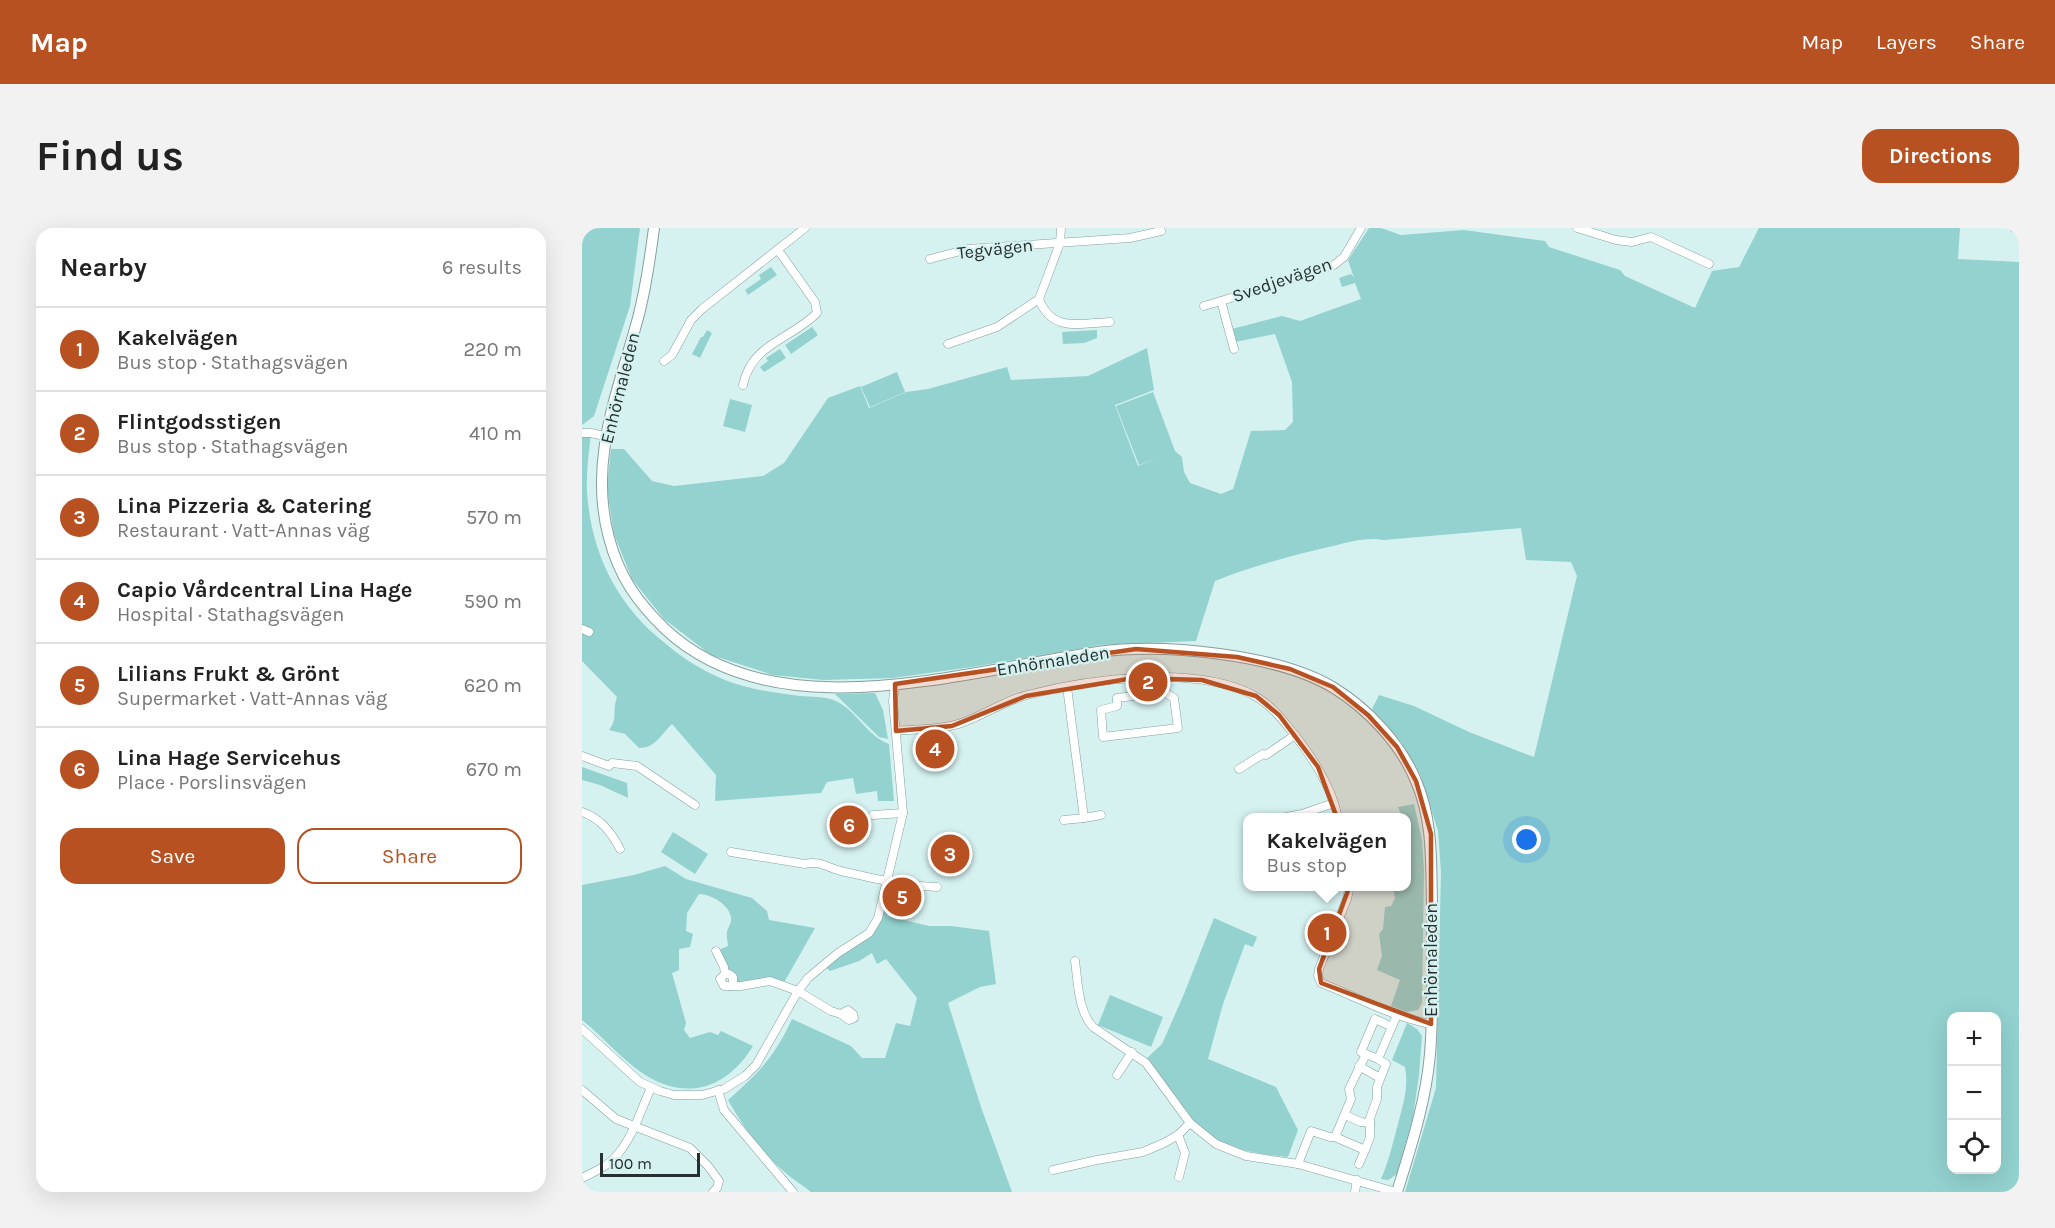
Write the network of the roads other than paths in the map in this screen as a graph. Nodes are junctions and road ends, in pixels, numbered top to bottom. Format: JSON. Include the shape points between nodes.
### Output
{"nodes":[{"id":1,"x":654,"y":228,"type":"edge"},
{"id":2,"x":805,"y":228,"type":"edge"},
{"id":3,"x":1060,"y":228,"type":"edge"},
{"id":4,"x":1362,"y":228,"type":"edge"},
{"id":5,"x":1577,"y":228,"type":"edge"},
{"id":6,"x":2014,"y":228,"type":"edge"},
{"id":7,"x":2019,"y":228,"type":"edge"},
{"id":8,"x":1161,"y":231,"type":"dead end"},
{"id":9,"x":1060,"y":243,"type":"junction"},
{"id":10,"x":778,"y":250,"type":"junction"},
{"id":11,"x":930,"y":259,"type":"dead end"},
{"id":12,"x":1708,"y":264,"type":"dead end"},
{"id":13,"x":1039,"y":299,"type":"junction"},
{"id":14,"x":1221,"y":301,"type":"junction"},
{"id":15,"x":1204,"y":306,"type":"dead end"},
{"id":16,"x":1110,"y":322,"type":"dead end"},
{"id":17,"x":948,"y":344,"type":"dead end"},
{"id":18,"x":1234,"y":349,"type":"dead end"},
{"id":19,"x":664,"y":361,"type":"dead end"},
{"id":20,"x":743,"y":385,"type":"dead end"},
{"id":21,"x":582,"y":433,"type":"edge"},
{"id":22,"x":604,"y":436,"type":"junction"},
{"id":23,"x":1164,"y":677,"type":"junction"},
{"id":24,"x":895,"y":684,"type":"junction"},
{"id":25,"x":1067,"y":687,"type":"junction"},
{"id":26,"x":1164,"y":692,"type":"junction"},
{"id":27,"x":896,"y":731,"type":"junction"},
{"id":28,"x":1295,"y":735,"type":"junction"},
{"id":29,"x":582,"y":756,"type":"edge"},
{"id":30,"x":1239,"y":769,"type":"dead end"},
{"id":31,"x":1334,"y":803,"type":"junction"},
{"id":32,"x":695,"y":805,"type":"dead end"},
{"id":33,"x":582,"y":812,"type":"edge"},
{"id":34,"x":903,"y":813,"type":"junction"},
{"id":35,"x":1305,"y":813,"type":"edge"},
{"id":36,"x":1337,"y":813,"type":"edge"},
{"id":37,"x":873,"y":815,"type":"dead end"},
{"id":38,"x":1101,"y":815,"type":"dead end"},
{"id":39,"x":1084,"y":818,"type":"junction"},
{"id":40,"x":1064,"y":820,"type":"dead end"},
{"id":41,"x":620,"y":849,"type":"dead end"},
{"id":42,"x":731,"y":852,"type":"dead end"},
{"id":43,"x":886,"y":880,"type":"junction"},
{"id":44,"x":937,"y":887,"type":"dead end"},
{"id":45,"x":1349,"y":891,"type":"edge"},
{"id":46,"x":716,"y":951,"type":"dead end"},
{"id":47,"x":1075,"y":961,"type":"dead end"},
{"id":48,"x":798,"y":991,"type":"junction"},
{"id":49,"x":841,"y":1014,"type":"dead end"},
{"id":50,"x":1397,"y":1015,"type":"junction"},
{"id":51,"x":1431,"y":1024,"type":"junction"},
{"id":52,"x":1392,"y":1027,"type":"junction"},
{"id":53,"x":582,"y":1029,"type":"edge"},
{"id":54,"x":1132,"y":1052,"type":"junction"},
{"id":55,"x":1366,"y":1054,"type":"junction"},
{"id":56,"x":1378,"y":1059,"type":"junction"},
{"id":57,"x":1359,"y":1066,"type":"junction"},
{"id":58,"x":1117,"y":1075,"type":"dead end"},
{"id":59,"x":1380,"y":1078,"type":"junction"},
{"id":60,"x":651,"y":1088,"type":"junction"},
{"id":61,"x":582,"y":1090,"type":"edge"},
{"id":62,"x":718,"y":1090,"type":"junction"},
{"id":63,"x":1345,"y":1114,"type":"junction"},
{"id":64,"x":1190,"y":1123,"type":"junction"},
{"id":65,"x":1370,"y":1123,"type":"junction"},
{"id":66,"x":633,"y":1127,"type":"junction"},
{"id":67,"x":1178,"y":1135,"type":"junction"},
{"id":68,"x":1335,"y":1137,"type":"junction"},
{"id":69,"x":1365,"y":1150,"type":"junction"},
{"id":70,"x":1298,"y":1164,"type":"junction"},
{"id":71,"x":1359,"y":1164,"type":"dead end"},
{"id":72,"x":1053,"y":1170,"type":"dead end"},
{"id":73,"x":1179,"y":1177,"type":"dead end"},
{"id":74,"x":582,"y":1178,"type":"edge"},
{"id":75,"x":1357,"y":1180,"type":"junction"},
{"id":76,"x":713,"y":1192,"type":"edge"},
{"id":77,"x":793,"y":1192,"type":"edge"},
{"id":78,"x":1354,"y":1192,"type":"edge"},
{"id":79,"x":1397,"y":1192,"type":"edge"}],
"edges":[{"from":1,"to":22,"type":"street","name":"Enhörnaleden","via":[[648,278]]},
{"from":2,"to":10,"type":"street"},
{"from":3,"to":9,"type":"street"},
{"from":4,"to":14,"type":"street","name":"Svedjevägen","via":[[1335,265]]},
{"from":5,"to":12,"type":"street","via":[[1632,242],[1652,237]]},
{"from":6,"to":7,"type":"street"},
{"from":8,"to":9,"type":"street","name":"Tegvägen","via":[[1130,238]]},
{"from":9,"to":11,"type":"street","name":"Tegvägen","via":[[968,249]]},
{"from":9,"to":13,"type":"street"},
{"from":10,"to":19,"type":"street","via":[[696,314],[672,355]]},
{"from":10,"to":20,"type":"street","via":[[814,302],[817,313],[760,353],[748,367]]},
{"from":13,"to":16,"type":"street","via":[[1051,317],[1062,324]]},
{"from":13,"to":17,"type":"street","via":[[997,327]]},
{"from":14,"to":15,"type":"street","name":"Svedjevägen"},
{"from":14,"to":18,"type":"street","name":"Svedjevägen"},
{"from":21,"to":22,"type":"street"},
{"from":22,"to":24,"type":"street","name":"Enhörnaleden","via":[[602,489],[615,557],[637,598],[681,644],[738,673],[771,681],[824,686]]},
{"from":23,"to":25,"type":"street"},
{"from":23,"to":26,"type":"street"},
{"from":23,"to":28,"type":"street","via":[[1202,680],[1247,692],[1272,708]]},
{"from":24,"to":27,"type":"street"},
{"from":24,"to":51,"type":"street","name":"Enhörnaleden","via":[[1101,651],[1136,649],[1194,650],[1237,657],[1290,669],[1333,687],[1368,715],[1397,747],[1416,781],[1431,834]]},
{"from":25,"to":27,"type":"street","via":[[1002,704],[952,726]]},
{"from":25,"to":39,"type":"street"},
{"from":26,"to":26,"type":"street","via":[[1117,698],[1117,706],[1101,710],[1103,737],[1178,728],[1174,698]]},
{"from":27,"to":34,"type":"street"},
{"from":28,"to":30,"type":"street"},
{"from":28,"to":31,"type":"street","via":[[1318,767]]},
{"from":29,"to":32,"type":"street","via":[[609,766],[637,766]]},
{"from":31,"to":35,"type":"street"},
{"from":31,"to":36,"type":"street"},
{"from":33,"to":41,"type":"street","via":[[612,833]]},
{"from":34,"to":37,"type":"street"},
{"from":34,"to":43,"type":"street"},
{"from":38,"to":39,"type":"street"},
{"from":39,"to":40,"type":"street"},
{"from":42,"to":43,"type":"street","via":[[825,864],[837,871]]},
{"from":43,"to":44,"type":"street"},
{"from":43,"to":48,"type":"street","via":[[872,930],[823,965]]},
{"from":45,"to":50,"type":"street","via":[[1318,976],[1321,983]]},
{"from":46,"to":48,"type":"street","via":[[725,974],[733,977],[730,986],[770,981]]},
{"from":47,"to":54,"type":"street","via":[[1088,1022]]},
{"from":48,"to":49,"type":"street"},
{"from":48,"to":62,"type":"street","via":[[756,1065],[740,1080]]},
{"from":50,"to":51,"type":"street"},
{"from":50,"to":52,"type":"street"},
{"from":51,"to":79,"type":"street","name":"Enhörnaleden","via":[[1422,1100]]},
{"from":52,"to":55,"type":"street","via":[[1375,1019],[1361,1052]]},
{"from":52,"to":56,"type":"street"},
{"from":53,"to":60,"type":"street","via":[[629,1074]]},
{"from":54,"to":58,"type":"street"},
{"from":54,"to":64,"type":"street","via":[[1146,1063]]},
{"from":55,"to":56,"type":"street"},
{"from":55,"to":57,"type":"street"},
{"from":56,"to":59,"type":"street","via":[[1386,1064]]},
{"from":57,"to":59,"type":"street"},
{"from":57,"to":63,"type":"street","via":[[1349,1089],[1351,1099]]},
{"from":59,"to":65,"type":"street"},
{"from":60,"to":62,"type":"street","via":[[688,1096]]},
{"from":60,"to":66,"type":"street"},
{"from":61,"to":66,"type":"street","via":[[602,1109]]},
{"from":62,"to":77,"type":"street","via":[[724,1110]]},
{"from":63,"to":65,"type":"street"},
{"from":63,"to":68,"type":"street"},
{"from":64,"to":67,"type":"street"},
{"from":64,"to":70,"type":"street","via":[[1216,1144],[1235,1153]]},
{"from":65,"to":69,"type":"street"},
{"from":66,"to":74,"type":"street","via":[[617,1155]]},
{"from":66,"to":76,"type":"street","via":[[690,1149],[719,1182]]},
{"from":67,"to":72,"type":"street","via":[[1143,1152]]},
{"from":67,"to":73,"type":"street","via":[[1185,1153]]},
{"from":68,"to":69,"type":"street"},
{"from":68,"to":70,"type":"street","via":[[1311,1131]]},
{"from":69,"to":71,"type":"street"},
{"from":70,"to":75,"type":"street"},
{"from":75,"to":78,"type":"street"},
{"from":75,"to":79,"type":"street"}]}
